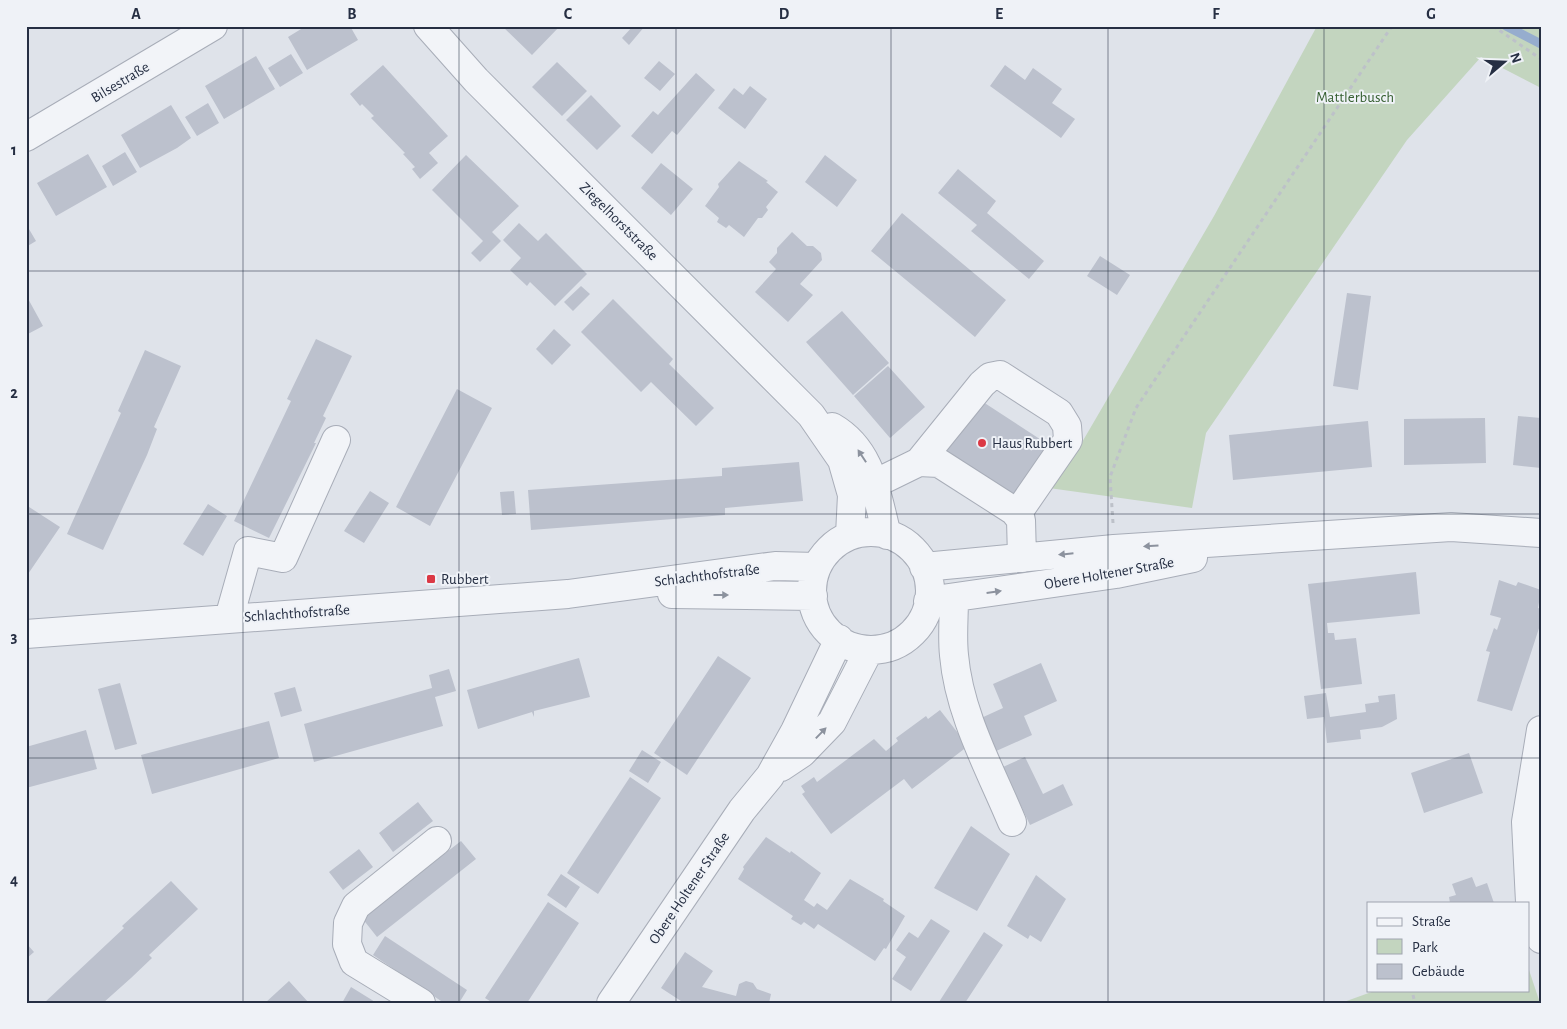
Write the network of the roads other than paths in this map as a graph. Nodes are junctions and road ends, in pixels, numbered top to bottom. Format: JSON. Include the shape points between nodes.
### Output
{"nodes":[{"id":1,"x":213,"y":26,"type":"edge"},
{"id":2,"x":428,"y":26,"type":"edge"},
{"id":3,"x":26,"y":137,"type":"edge"},
{"id":4,"x":811,"y":415,"type":"junction"},
{"id":5,"x":336,"y":440,"type":"dead end"},
{"id":6,"x":919,"y":462,"type":"junction"},
{"id":7,"x":874,"y":484,"type":"junction"},
{"id":8,"x":1017,"y":514,"type":"junction"},
{"id":9,"x":1541,"y":533,"type":"edge"},
{"id":10,"x":850,"y":535,"type":"junction"},
{"id":11,"x":887,"y":535,"type":"junction"},
{"id":12,"x":1287,"y":537,"type":"junction"},
{"id":13,"x":1022,"y":558,"type":"junction"},
{"id":14,"x":817,"y":566,"type":"junction"},
{"id":15,"x":924,"y":567,"type":"junction"},
{"id":16,"x":568,"y":594,"type":"junction"},
{"id":17,"x":813,"y":596,"type":"junction"},
{"id":18,"x":941,"y":599,"type":"junction"},
{"id":19,"x":229,"y":618,"type":"junction"},
{"id":20,"x":26,"y":634,"type":"edge"},
{"id":21,"x":839,"y":639,"type":"junction"},
{"id":22,"x":869,"y":650,"type":"junction"},
{"id":23,"x":1541,"y":730,"type":"edge"},
{"id":24,"x":770,"y":776,"type":"junction"},
{"id":25,"x":1012,"y":822,"type":"dead end"},
{"id":26,"x":438,"y":841,"type":"dead end"},
{"id":27,"x":1541,"y":939,"type":"edge"},
{"id":28,"x":420,"y":1003,"type":"edge"},
{"id":29,"x":610,"y":1003,"type":"edge"}],
"edges":[{"from":1,"to":3,"type":"street","name":"Bilsestraße"},
{"from":2,"to":4,"type":"street","name":"Ziegelhorststraße","via":[[476,80]]},
{"from":7,"to":4,"type":"street","name":"Ziegelhorststraße","one_way":true,"via":[[865,458],[845,434]]},
{"from":4,"to":10,"type":"street","name":"Ziegelhorststraße","via":[[842,460],[852,495]]},
{"from":5,"to":19,"type":"street","via":[[283,558],[248,551]]},
{"from":6,"to":7,"type":"street"},
{"from":6,"to":8,"type":"street","via":[[940,463]]},
{"from":6,"to":8,"type":"street","via":[[982,384],[990,377],[1000,375],[1059,412],[1067,426],[1068,440]]},
{"from":7,"to":11,"type":"street","name":"Ziegelhorststraße"},
{"from":8,"to":13,"type":"street","via":[[1021,520]]},
{"from":9,"to":12,"type":"street","name":"Obere Holtener Straße","via":[[1451,527]]},
{"from":10,"to":11,"type":"street","via":[[873,532]]},
{"from":10,"to":14,"type":"street","via":[[830,548]]},
{"from":11,"to":15,"type":"street","via":[[914,550]]},
{"from":12,"to":13,"type":"street","name":"Obere Holtener Straße","one_way":true},
{"from":18,"to":12,"type":"street","name":"Obere Holtener Straße","one_way":true,"via":[[1116,574]]},
{"from":13,"to":15,"type":"street","name":"Obere Holtener Straße"},
{"from":14,"to":16,"type":"street","name":"Schlachthofstraße","via":[[775,566]]},
{"from":14,"to":17,"type":"street"},
{"from":15,"to":18,"type":"street","via":[[930,593]]},
{"from":16,"to":17,"type":"street","name":"Schlachthofstraße","one_way":true},
{"from":16,"to":19,"type":"street","name":"Schlachthofstraße"},
{"from":17,"to":21,"type":"street","via":[[816,612],[828,631]]},
{"from":18,"to":22,"type":"street","via":[[912,635],[892,646]]},
{"from":18,"to":25,"type":"street","via":[[969,721]]},
{"from":19,"to":20,"type":"street","name":"Schlachthofstraße"},
{"from":21,"to":22,"type":"street","via":[[846,645]]},
{"from":21,"to":24,"type":"street","name":"Obere Holtener Straße"},
{"from":24,"to":22,"type":"street","name":"Obere Holtener Straße","one_way":true,"via":[[802,753],[832,722]]},
{"from":23,"to":27,"type":"street","via":[[1526,822],[1530,902]]},
{"from":24,"to":29,"type":"street","name":"Obere Holtener Straße","via":[[742,810]]},
{"from":26,"to":28,"type":"street","via":[[356,906],[348,924],[347,944],[354,962]]}]}
